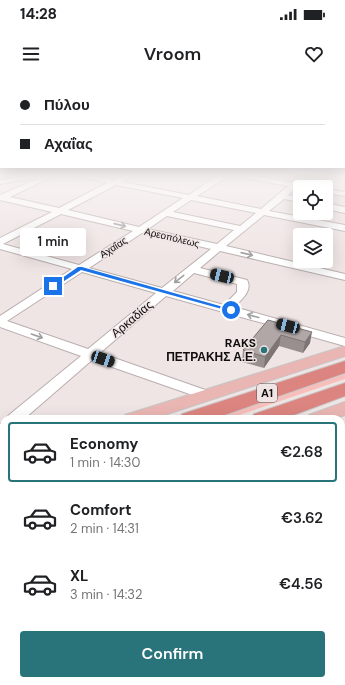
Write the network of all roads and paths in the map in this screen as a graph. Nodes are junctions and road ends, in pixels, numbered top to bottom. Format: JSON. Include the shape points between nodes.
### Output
{"nodes":[{"id":1,"x":19,"y":202,"type":"edge"},
{"id":2,"x":76,"y":202,"type":"edge"},
{"id":3,"x":183,"y":202,"type":"edge"},
{"id":4,"x":212,"y":202,"type":"edge"},
{"id":5,"x":274,"y":202,"type":"edge"},
{"id":6,"x":333,"y":207,"type":"edge"},
{"id":7,"x":345,"y":210,"type":"edge"},
{"id":8,"x":59,"y":211,"type":"junction"},
{"id":9,"x":262,"y":212,"type":"junction"},
{"id":10,"x":166,"y":213,"type":"junction"},
{"id":11,"x":345,"y":228,"type":"edge"},
{"id":12,"x":241,"y":229,"type":"junction"},
{"id":13,"x":140,"y":230,"type":"junction"},
{"id":14,"x":0,"y":242,"type":"edge"},
{"id":15,"x":0,"y":246,"type":"edge"},
{"id":16,"x":218,"y":248,"type":"junction"},
{"id":17,"x":80,"y":268,"type":"junction"},
{"id":18,"x":192,"y":269,"type":"junction"},
{"id":19,"x":345,"y":277,"type":"edge"},
{"id":20,"x":164,"y":292,"type":"junction"},
{"id":21,"x":226,"y":309,"type":"junction"},
{"id":22,"x":0,"y":322,"type":"edge"},
{"id":23,"x":345,"y":342,"type":"edge"},
{"id":24,"x":345,"y":351,"type":"edge"},
{"id":25,"x":89,"y":354,"type":"junction"},
{"id":26,"x":345,"y":367,"type":"edge"},
{"id":27,"x":345,"y":389,"type":"edge"},
{"id":28,"x":206,"y":395,"type":"junction"},
{"id":29,"x":345,"y":408,"type":"edge"},
{"id":30,"x":19,"y":415,"type":"edge"},
{"id":31,"x":144,"y":415,"type":"edge"},
{"id":32,"x":202,"y":415,"type":"edge"},
{"id":33,"x":273,"y":415,"type":"edge"},
{"id":34,"x":327,"y":415,"type":"edge"}],
"edges":[{"from":1,"to":8,"type":"street","name":"Αρεοπόλεως"},
{"from":2,"to":8,"type":"street"},
{"from":3,"to":10,"type":"street","name":"Αχαΐας"},
{"from":4,"to":9,"type":"street"},
{"from":5,"to":9,"type":"street","name":"Αρκαδίας"},
{"from":6,"to":7,"type":"street"},
{"from":8,"to":13,"type":"street","name":"Αρεοπόλεως","one_way":true},
{"from":8,"to":14,"type":"street"},
{"from":9,"to":11,"type":"street"},
{"from":9,"to":12,"type":"street","name":"Αρκαδίας"},
{"from":10,"to":12,"type":"street"},
{"from":10,"to":13,"type":"street","name":"Αχαΐας"},
{"from":12,"to":16,"type":"street","name":"Αρκαδίας"},
{"from":13,"to":16,"type":"street","name":"Αρεοπόλεως"},
{"from":13,"to":17,"type":"street","name":"Αχαΐας"},
{"from":15,"to":17,"type":"street"},
{"from":16,"to":18,"type":"street","name":"Αρκαδίας"},
{"from":16,"to":19,"type":"street","name":"Αρεοπόλεως","one_way":true},
{"from":17,"to":20,"type":"street"},
{"from":17,"to":22,"type":"street","name":"Αχαΐας"},
{"from":18,"to":20,"type":"street","name":"Αρκαδίας","one_way":true},
{"from":18,"to":21,"type":"street","via":[[244,282],[242,293]]},
{"from":20,"to":21,"type":"street"},
{"from":20,"to":25,"type":"street","name":"Αρκαδίας"},
{"from":23,"to":21,"type":"street","one_way":true},
{"from":22,"to":25,"type":"street","one_way":true},
{"from":24,"to":28,"type":"main road"},
{"from":25,"to":28,"type":"street"},
{"from":25,"to":30,"type":"street","name":"Αρκαδίας"},
{"from":26,"to":32,"type":"highway","number":"Α1"},
{"from":27,"to":33,"type":"highway","number":"Α1"},
{"from":28,"to":31,"type":"main road"},
{"from":29,"to":34,"type":"main road"}]}
